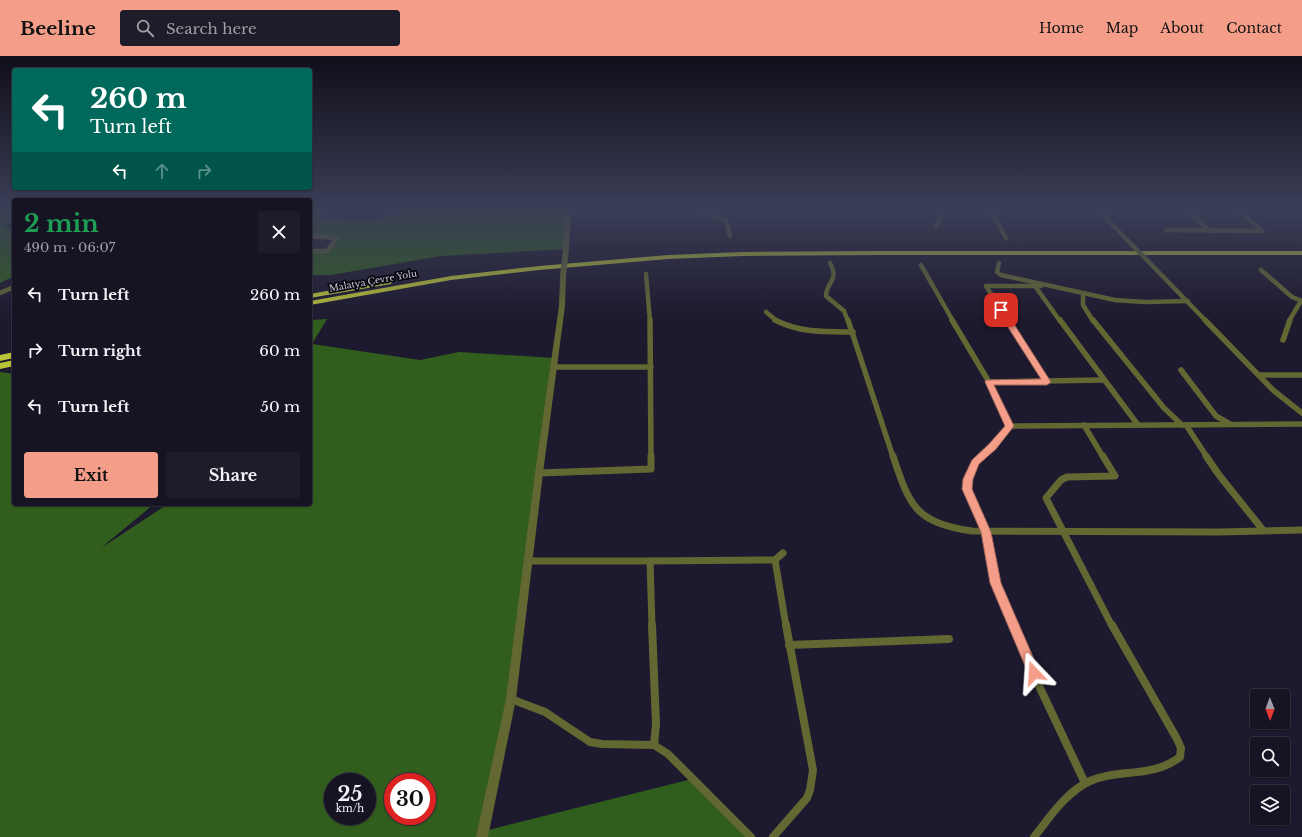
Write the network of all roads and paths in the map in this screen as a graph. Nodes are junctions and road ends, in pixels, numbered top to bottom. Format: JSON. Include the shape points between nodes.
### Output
{"nodes":[{"id":1,"x":330,"y":247,"type":"edge"},
{"id":2,"x":566,"y":247,"type":"edge"},
{"id":3,"x":1106,"y":247,"type":"edge"},
{"id":4,"x":1134,"y":247,"type":"edge"},
{"id":5,"x":312,"y":251,"type":"edge"},
{"id":6,"x":1302,"y":253,"type":"edge"},
{"id":7,"x":830,"y":263,"type":"dead end"},
{"id":8,"x":999,"y":263,"type":"dead end"},
{"id":9,"x":921,"y":265,"type":"dead end"},
{"id":10,"x":1261,"y":270,"type":"dead end"},
{"id":11,"x":646,"y":274,"type":"dead end"},
{"id":12,"x":1035,"y":286,"type":"junction"},
{"id":13,"x":1054,"y":287,"type":"junction"},
{"id":14,"x":12,"y":288,"type":"edge"},
{"id":15,"x":0,"y":293,"type":"edge"},
{"id":16,"x":1083,"y":293,"type":"junction"},
{"id":17,"x":312,"y":296,"type":"edge"},
{"id":18,"x":1188,"y":301,"type":"junction"},
{"id":19,"x":1302,"y":301,"type":"edge"},
{"id":20,"x":312,"y":302,"type":"edge"},
{"id":21,"x":766,"y":312,"type":"dead end"},
{"id":22,"x":853,"y":332,"type":"junction"},
{"id":23,"x":1283,"y":340,"type":"dead end"},
{"id":24,"x":12,"y":355,"type":"edge"},
{"id":25,"x":0,"y":358,"type":"edge"},
{"id":26,"x":12,"y":364,"type":"edge"},
{"id":27,"x":0,"y":366,"type":"edge"},
{"id":28,"x":554,"y":367,"type":"junction"},
{"id":29,"x":651,"y":367,"type":"junction"},
{"id":30,"x":1180,"y":370,"type":"dead end"},
{"id":31,"x":1259,"y":375,"type":"junction"},
{"id":32,"x":1302,"y":375,"type":"edge"},
{"id":33,"x":1103,"y":380,"type":"junction"},
{"id":34,"x":989,"y":382,"type":"junction"},
{"id":35,"x":1047,"y":382,"type":"junction"},
{"id":36,"x":1302,"y":413,"type":"edge"},
{"id":37,"x":1231,"y":424,"type":"junction"},
{"id":38,"x":1302,"y":424,"type":"edge"},
{"id":39,"x":1084,"y":425,"type":"junction"},
{"id":40,"x":1138,"y":425,"type":"junction"},
{"id":41,"x":1184,"y":425,"type":"junction"},
{"id":42,"x":1009,"y":426,"type":"junction"},
{"id":43,"x":539,"y":473,"type":"junction"},
{"id":44,"x":1263,"y":530,"type":"junction"},
{"id":45,"x":1302,"y":530,"type":"edge"},
{"id":46,"x":986,"y":532,"type":"junction"},
{"id":47,"x":1065,"y":532,"type":"junction"},
{"id":48,"x":783,"y":553,"type":"dead end"},
{"id":49,"x":775,"y":560,"type":"junction"},
{"id":50,"x":528,"y":561,"type":"junction"},
{"id":51,"x":650,"y":561,"type":"junction"},
{"id":52,"x":950,"y":639,"type":"dead end"},
{"id":53,"x":789,"y":645,"type":"junction"},
{"id":54,"x":511,"y":699,"type":"junction"},
{"id":55,"x":654,"y":745,"type":"junction"},
{"id":56,"x":1085,"y":783,"type":"junction"},
{"id":57,"x":482,"y":837,"type":"edge"},
{"id":58,"x":751,"y":837,"type":"edge"},
{"id":59,"x":773,"y":837,"type":"edge"},
{"id":60,"x":1034,"y":837,"type":"edge"}],
"edges":[{"from":1,"to":5,"type":"street","via":[[327,251]]},
{"from":2,"to":28,"type":"street","bridge":true},
{"from":3,"to":17,"type":"highway","name":"Malatya Çevre Yolu","via":[[670,251],[460,271]]},
{"from":4,"to":18,"type":"street","bridge":true},
{"from":6,"to":20,"type":"highway","name":"Malatya Çevre Yolu","via":[[876,253],[668,257],[451,278]]},
{"from":7,"to":22,"type":"street","via":[[835,276],[826,291],[826,296],[844,311]]},
{"from":8,"to":13,"type":"street","via":[[997,272],[1001,275]]},
{"from":9,"to":34,"type":"street"},
{"from":10,"to":19,"type":"street","via":[[1292,297]]},
{"from":11,"to":29,"type":"street","via":[[650,307]]},
{"from":12,"to":13,"type":"street"},
{"from":12,"to":33,"type":"street"},
{"from":12,"to":35,"type":"street","via":[[986,286]]},
{"from":13,"to":16,"type":"street"},
{"from":14,"to":15,"type":"street"},
{"from":16,"to":18,"type":"street","via":[[1124,301]]},
{"from":16,"to":41,"type":"street","via":[[1083,305],[1087,313],[1164,408]]},
{"from":18,"to":31,"type":"street"},
{"from":19,"to":23,"type":"street","via":[[1290,319]]},
{"from":21,"to":22,"type":"street","via":[[772,319],[804,330]]},
{"from":22,"to":46,"type":"street","via":[[896,468],[911,503],[922,515],[950,528]]},
{"from":24,"to":25,"type":"highway"},
{"from":26,"to":27,"type":"highway"},
{"from":28,"to":29,"type":"street"},
{"from":28,"to":43,"type":"street"},
{"from":29,"to":43,"type":"street","via":[[651,469]]},
{"from":30,"to":37,"type":"street","via":[[1216,416]]},
{"from":31,"to":32,"type":"street"},
{"from":31,"to":36,"type":"street"},
{"from":33,"to":35,"type":"street"},
{"from":33,"to":40,"type":"street"},
{"from":34,"to":35,"type":"street"},
{"from":34,"to":42,"type":"street"},
{"from":37,"to":38,"type":"street"},
{"from":37,"to":41,"type":"street"},
{"from":39,"to":40,"type":"street"},
{"from":39,"to":42,"type":"street"},
{"from":39,"to":47,"type":"street","via":[[1115,476],[1067,477],[1052,490],[1046,498]]},
{"from":40,"to":41,"type":"street"},
{"from":41,"to":44,"type":"street","via":[[1219,475]]},
{"from":42,"to":46,"type":"street","via":[[975,463],[968,479],[967,489]]},
{"from":43,"to":50,"type":"street"},
{"from":44,"to":45,"type":"street"},
{"from":44,"to":47,"type":"street"},
{"from":46,"to":47,"type":"street"},
{"from":46,"to":56,"type":"street","via":[[996,583],[1040,688]]},
{"from":47,"to":56,"type":"street","via":[[1124,649],[1181,748],[1180,757],[1162,769],[1103,777]]},
{"from":48,"to":49,"type":"street"},
{"from":49,"to":51,"type":"street"},
{"from":49,"to":53,"type":"street"},
{"from":50,"to":51,"type":"street"},
{"from":50,"to":54,"type":"street"},
{"from":51,"to":55,"type":"street","via":[[656,724]]},
{"from":52,"to":53,"type":"street"},
{"from":53,"to":59,"type":"street","via":[[813,770],[807,798]]},
{"from":54,"to":55,"type":"street","via":[[545,712],[590,742]]},
{"from":54,"to":57,"type":"street"},
{"from":55,"to":58,"type":"street","via":[[668,754]]},
{"from":56,"to":60,"type":"street","via":[[1063,803]]}]}
